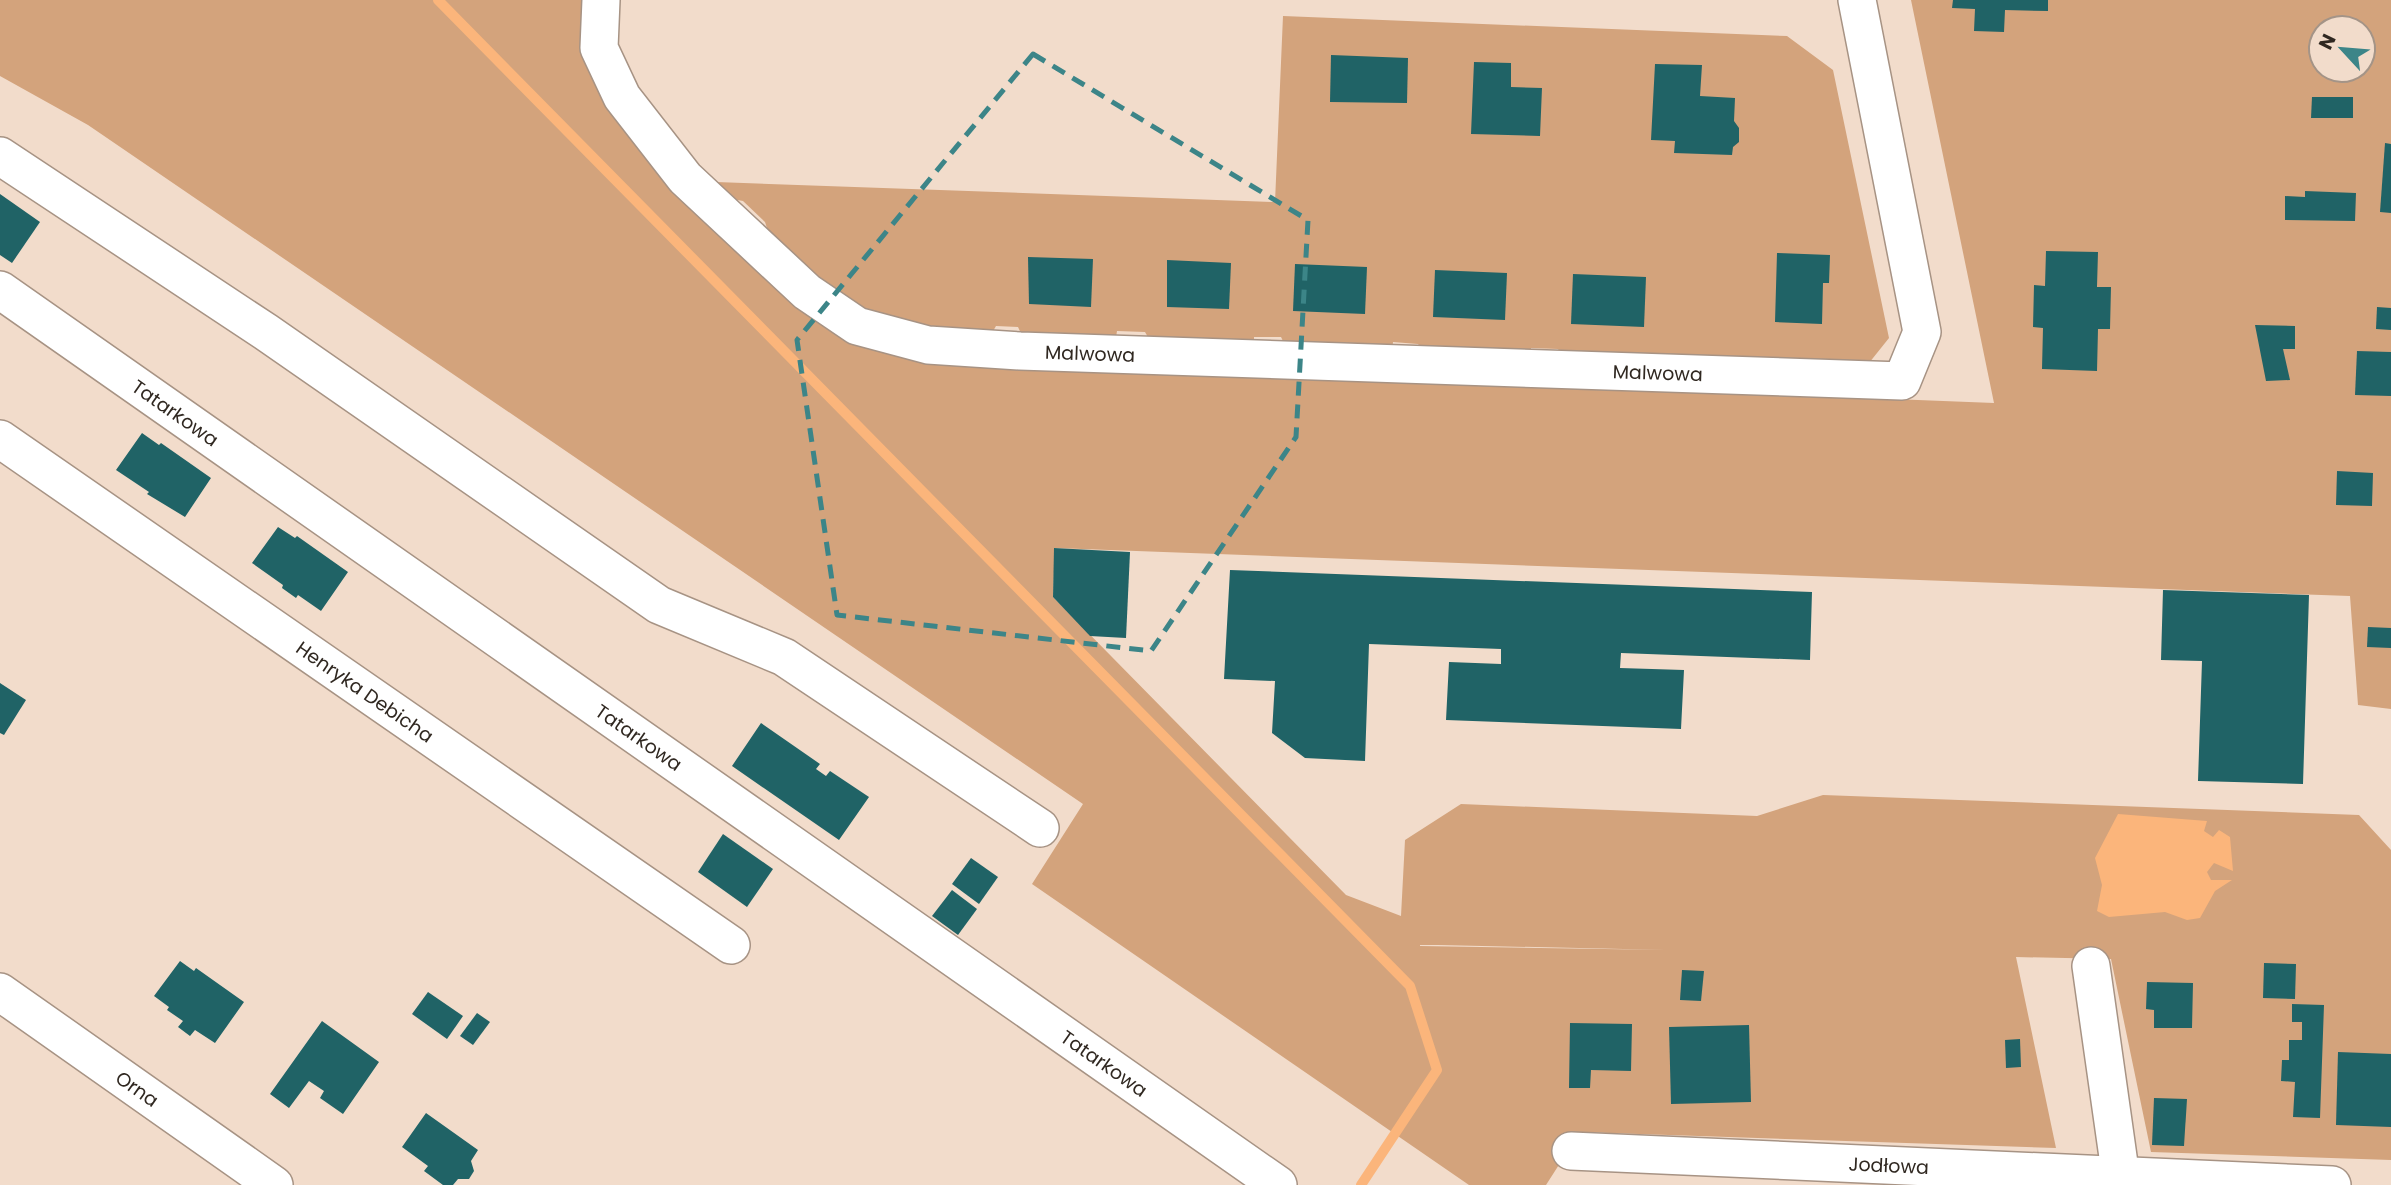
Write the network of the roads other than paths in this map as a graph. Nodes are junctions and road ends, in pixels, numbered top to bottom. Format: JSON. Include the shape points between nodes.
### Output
{"nodes":[{"id":1,"x":601,"y":0,"type":"edge"},
{"id":2,"x":1857,"y":0,"type":"edge"},
{"id":3,"x":0,"y":156,"type":"edge"},
{"id":4,"x":0,"y":290,"type":"edge"},
{"id":5,"x":0,"y":439,"type":"edge"},
{"id":6,"x":1040,"y":828,"type":"dead end"},
{"id":7,"x":731,"y":946,"type":"dead end"},
{"id":8,"x":2091,"y":966,"type":"dead end"},
{"id":9,"x":0,"y":992,"type":"edge"},
{"id":10,"x":1571,"y":1151,"type":"dead end"},
{"id":11,"x":2122,"y":1180,"type":"edge"},
{"id":12,"x":274,"y":1185,"type":"edge"},
{"id":13,"x":1278,"y":1185,"type":"edge"},
{"id":14,"x":2332,"y":1185,"type":"edge"}],
"edges":[{"from":1,"to":2,"type":"street","name":"Malwowa","via":[[599,48],[622,97],[685,178],[807,292],[857,326],[928,345],[1020,351],[1902,381],[1922,332]]},
{"from":3,"to":6,"type":"street","via":[[267,332],[659,605],[784,657]]},
{"from":4,"to":13,"type":"street","name":"Tatarkowa"},
{"from":5,"to":7,"type":"street","name":"Henryka Debicha"},
{"from":8,"to":11,"type":"street"},
{"from":9,"to":12,"type":"street","name":"Orna"},
{"from":10,"to":11,"type":"street","name":"Jodłowa"},
{"from":11,"to":14,"type":"street","name":"Jodłowa"}]}
